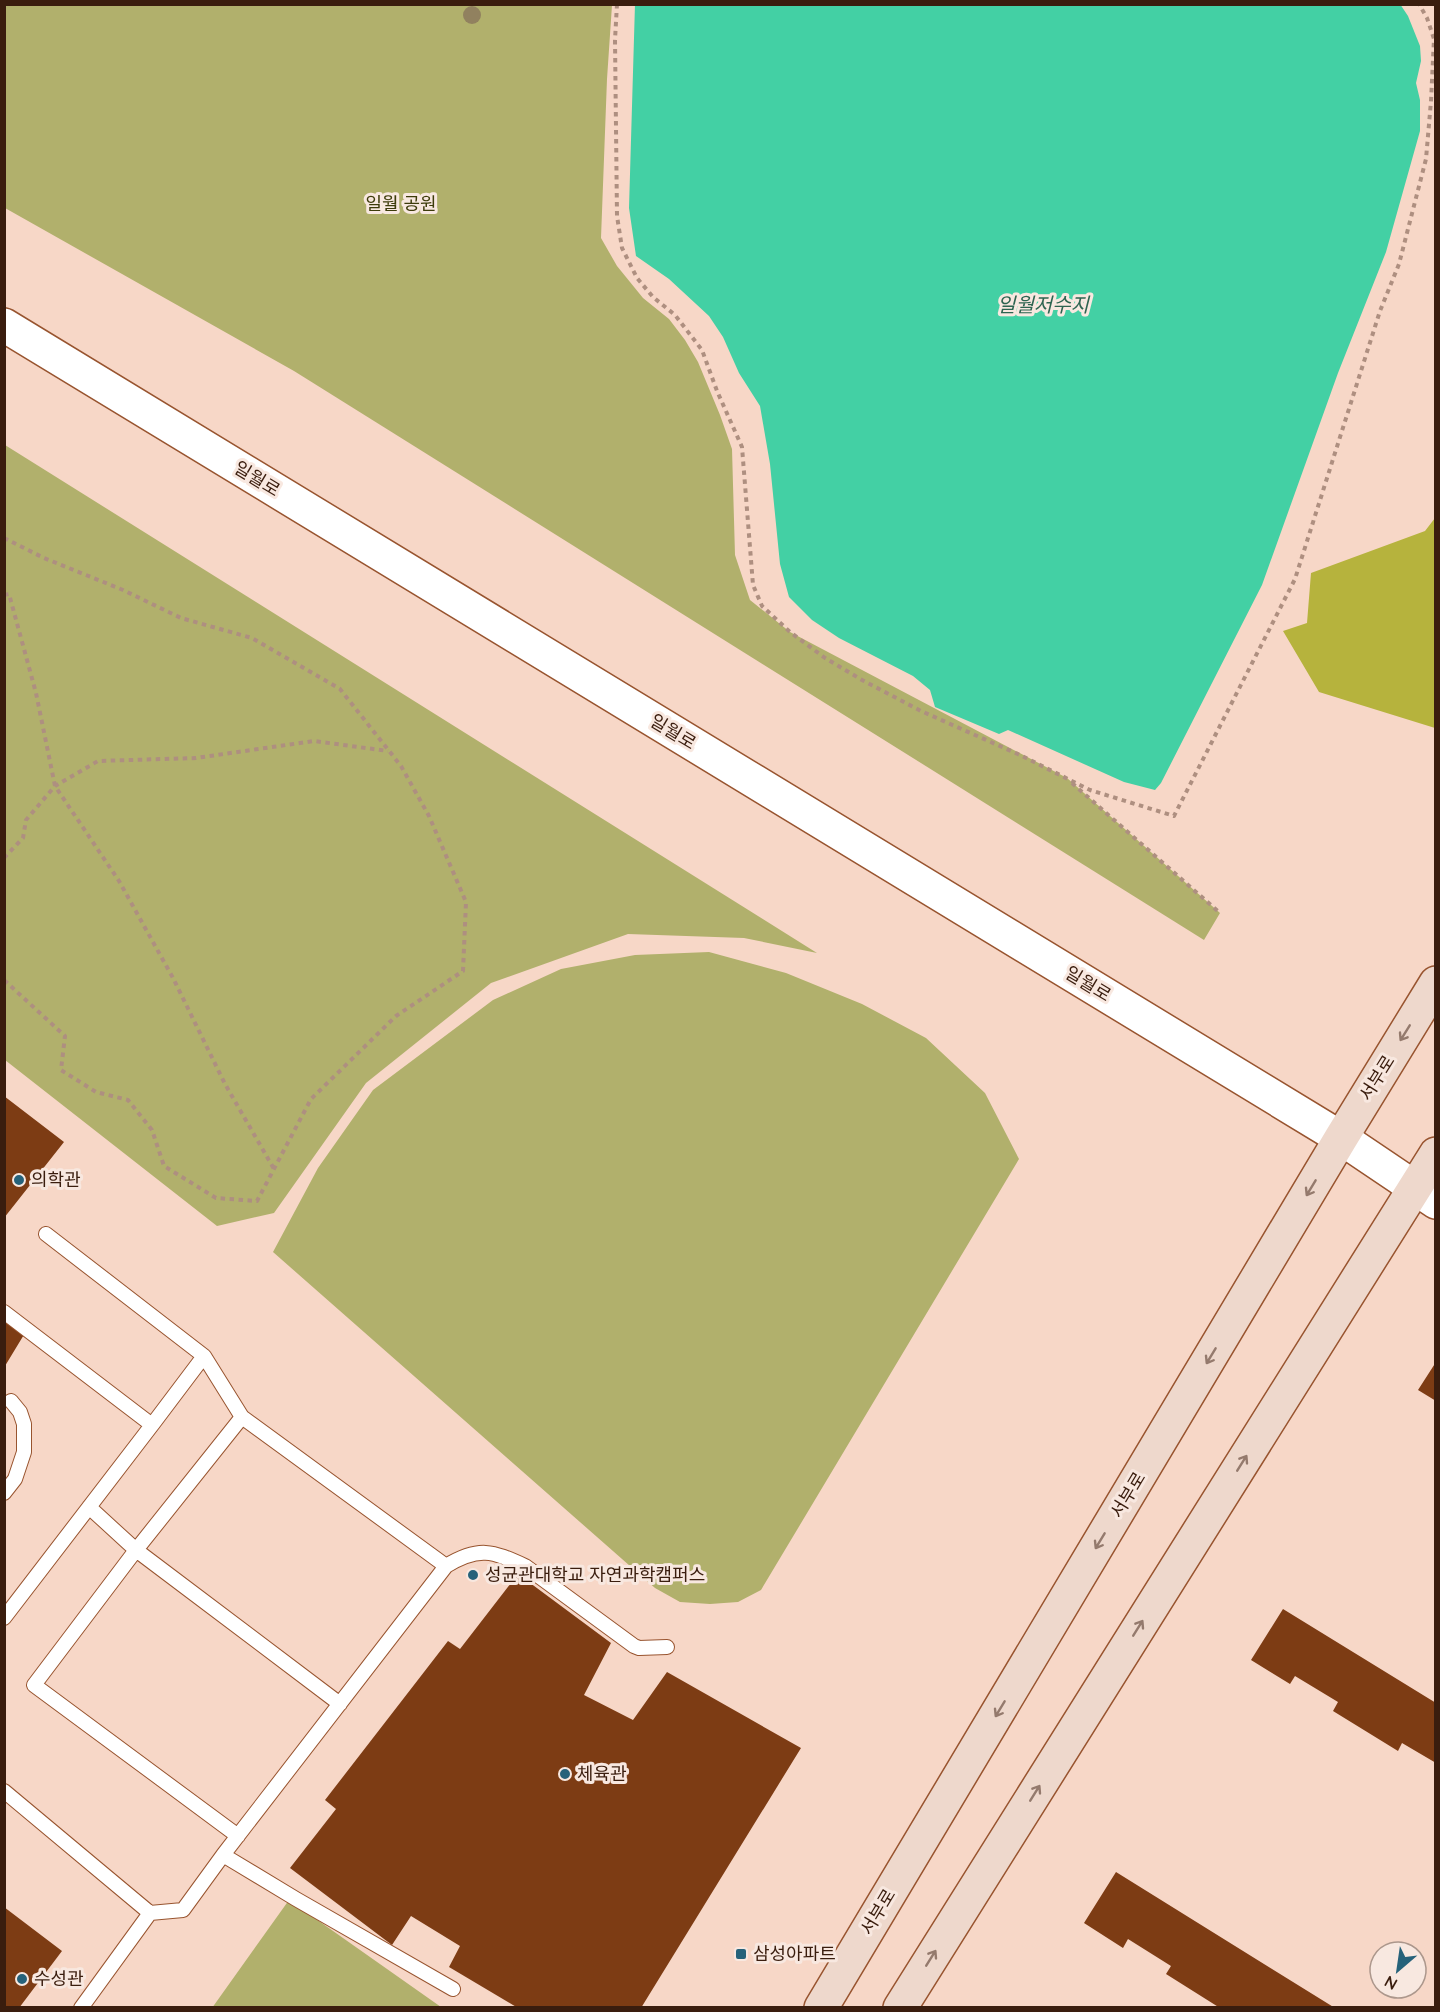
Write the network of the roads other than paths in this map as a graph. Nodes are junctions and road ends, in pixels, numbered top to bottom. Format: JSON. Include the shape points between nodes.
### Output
{"nodes":[{"id":1,"x":4,"y":325,"type":"edge"},
{"id":2,"x":1436,"y":983,"type":"edge"},
{"id":3,"x":1341,"y":1138,"type":"junction"},
{"id":4,"x":1436,"y":1154,"type":"edge"},
{"id":5,"x":1425,"y":1195,"type":"edge"},
{"id":6,"x":46,"y":1234,"type":"dead end"},
{"id":7,"x":4,"y":1312,"type":"edge"},
{"id":8,"x":204,"y":1356,"type":"junction"},
{"id":9,"x":11,"y":1401,"type":"dead end"},
{"id":10,"x":242,"y":1417,"type":"junction"},
{"id":11,"x":152,"y":1425,"type":"junction"},
{"id":12,"x":4,"y":1494,"type":"edge"},
{"id":13,"x":89,"y":1507,"type":"junction"},
{"id":14,"x":136,"y":1550,"type":"junction"},
{"id":15,"x":446,"y":1566,"type":"junction"},
{"id":16,"x":4,"y":1618,"type":"edge"},
{"id":17,"x":667,"y":1647,"type":"dead end"},
{"id":18,"x":340,"y":1704,"type":"junction"},
{"id":19,"x":4,"y":1791,"type":"edge"},
{"id":20,"x":238,"y":1836,"type":"junction"},
{"id":21,"x":223,"y":1855,"type":"junction"},
{"id":22,"x":150,"y":1913,"type":"junction"},
{"id":23,"x":453,"y":1989,"type":"dead end"},
{"id":24,"x":81,"y":2007,"type":"edge"},
{"id":25,"x":821,"y":2007,"type":"edge"},
{"id":26,"x":900,"y":2007,"type":"edge"}],
"edges":[{"from":1,"to":3,"type":"street","name":"일월로"},
{"from":2,"to":3,"type":"main road","name":"서부로","one_way":true},
{"from":3,"to":5,"type":"street","name":"일월로"},
{"from":3,"to":25,"type":"main road","name":"서부로","one_way":true},
{"from":4,"to":5,"type":"main road"},
{"from":26,"to":5,"type":"main road","one_way":true},
{"from":6,"to":8,"type":"lane"},
{"from":7,"to":11,"type":"lane"},
{"from":8,"to":10,"type":"lane"},
{"from":8,"to":11,"type":"lane"},
{"from":9,"to":12,"type":"lane","via":[[24,1424],[24,1452],[15,1479]]},
{"from":10,"to":14,"type":"lane"},
{"from":10,"to":15,"type":"lane"},
{"from":11,"to":13,"type":"lane"},
{"from":13,"to":14,"type":"lane"},
{"from":13,"to":16,"type":"lane"},
{"from":14,"to":18,"type":"lane"},
{"from":14,"to":20,"type":"lane","via":[[34,1684]]},
{"from":15,"to":17,"type":"lane","via":[[465,1555],[487,1552],[509,1559],[525,1566],[634,1646]]},
{"from":15,"to":18,"type":"lane"},
{"from":18,"to":20,"type":"lane"},
{"from":19,"to":22,"type":"lane"},
{"from":20,"to":21,"type":"lane"},
{"from":21,"to":22,"type":"lane","via":[[183,1910]]},
{"from":21,"to":23,"type":"lane"},
{"from":22,"to":24,"type":"lane"}]}
